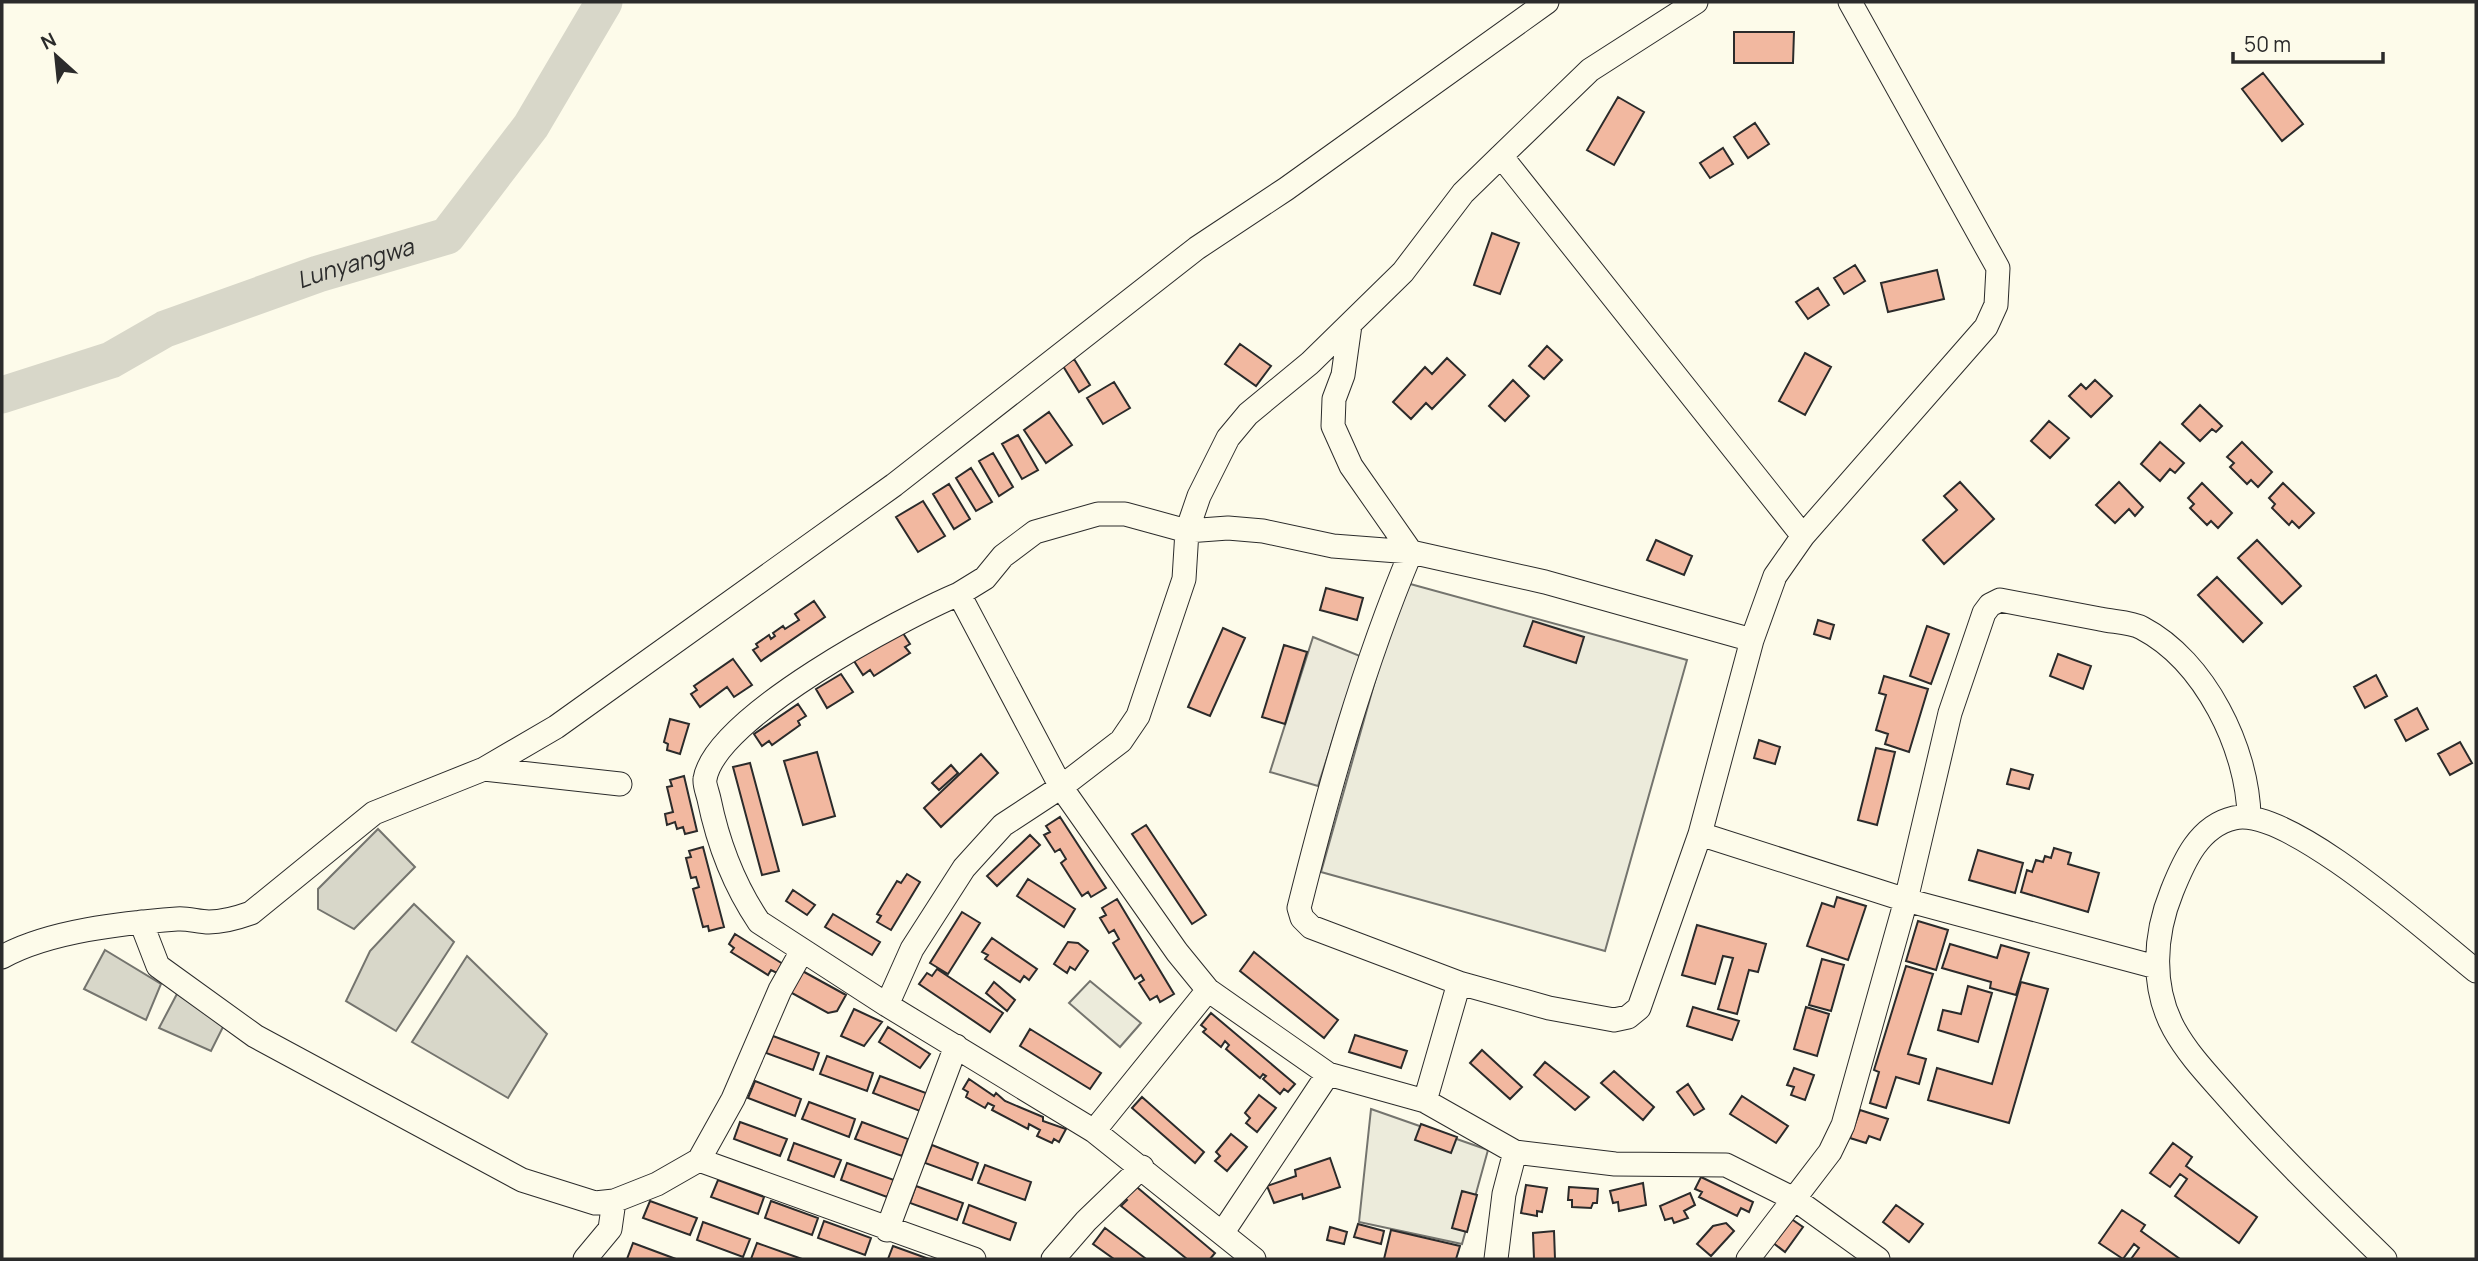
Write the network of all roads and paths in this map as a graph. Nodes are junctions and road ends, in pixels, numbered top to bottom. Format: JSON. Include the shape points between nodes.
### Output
{"nodes":[{"id":1,"x":1547,"y":2,"type":"edge"},
{"id":2,"x":1696,"y":2,"type":"edge"},
{"id":3,"x":1850,"y":2,"type":"edge"},
{"id":4,"x":1502,"y":156,"type":"junction"},
{"id":5,"x":1350,"y":325,"type":"junction"},
{"id":6,"x":1188,"y":531,"type":"junction"},
{"id":7,"x":1803,"y":536,"type":"junction"},
{"id":8,"x":1411,"y":552,"type":"junction"},
{"id":9,"x":959,"y":594,"type":"junction"},
{"id":10,"x":1752,"y":640,"type":"junction"},
{"id":11,"x":484,"y":769,"type":"junction"},
{"id":12,"x":620,"y":784,"type":"dead end"},
{"id":13,"x":1061,"y":787,"type":"junction"},
{"id":14,"x":2249,"y":817,"type":"junction"},
{"id":15,"x":1700,"y":834,"type":"junction"},
{"id":16,"x":1906,"y":900,"type":"junction"},
{"id":17,"x":141,"y":922,"type":"junction"},
{"id":18,"x":802,"y":951,"type":"junction"},
{"id":19,"x":2,"y":957,"type":"edge"},
{"id":20,"x":2156,"y":967,"type":"junction"},
{"id":21,"x":2476,"y":971,"type":"edge"},
{"id":22,"x":1459,"y":983,"type":"junction"},
{"id":23,"x":1208,"y":990,"type":"junction"},
{"id":24,"x":887,"y":1004,"type":"junction"},
{"id":25,"x":956,"y":1046,"type":"junction"},
{"id":26,"x":1328,"y":1074,"type":"junction"},
{"id":27,"x":1425,"y":1101,"type":"junction"},
{"id":28,"x":1094,"y":1130,"type":"junction"},
{"id":29,"x":1515,"y":1152,"type":"junction"},
{"id":30,"x":699,"y":1160,"type":"junction"},
{"id":31,"x":1142,"y":1167,"type":"junction"},
{"id":32,"x":1796,"y":1200,"type":"junction"},
{"id":33,"x":614,"y":1201,"type":"junction"},
{"id":34,"x":887,"y":1230,"type":"junction"},
{"id":35,"x":1223,"y":1232,"type":"junction"},
{"id":36,"x":584,"y":1259,"type":"edge"},
{"id":37,"x":975,"y":1259,"type":"edge"},
{"id":38,"x":1054,"y":1259,"type":"edge"},
{"id":39,"x":1254,"y":1259,"type":"edge"},
{"id":40,"x":1496,"y":1259,"type":"edge"},
{"id":41,"x":1748,"y":1259,"type":"edge"},
{"id":42,"x":1878,"y":1259,"type":"edge"},
{"id":43,"x":2385,"y":1259,"type":"edge"}],
"edges":[{"from":1,"to":11,"type":"street","via":[[1197,248],[884,493],[556,727]]},
{"from":2,"to":4,"type":"street","via":[[1590,70]]},
{"from":3,"to":7,"type":"street","via":[[1998,268],[1998,291],[1986,327]]},
{"from":4,"to":5,"type":"street","via":[[1464,193],[1403,272]]},
{"from":4,"to":7,"type":"street"},
{"from":5,"to":6,"type":"street","via":[[1248,414],[1228,438],[1199,496]]},
{"from":5,"to":8,"type":"street","via":[[1333,426],[1352,466]]},
{"from":6,"to":8,"type":"street","via":[[1251,530],[1334,545]]},
{"from":6,"to":9,"type":"street","via":[[1125,514],[1069,520],[1035,532],[985,578]]},
{"from":6,"to":13,"type":"street","via":[[1184,579],[1138,716],[1121,741]]},
{"from":7,"to":10,"type":"street","via":[[1775,576]]},
{"from":8,"to":10,"type":"street","via":[[1545,582]]},
{"from":8,"to":22,"type":"street","via":[[1327,797],[1299,908],[1311,927]]},
{"from":9,"to":13,"type":"street"},
{"from":9,"to":18,"type":"street","via":[[873,636],[766,708],[719,752],[705,779],[723,849],[745,901],[759,922]]},
{"from":10,"to":15,"type":"street"},
{"from":11,"to":12,"type":"street"},
{"from":11,"to":17,"type":"street","via":[[374,813],[251,913],[218,921]]},
{"from":13,"to":23,"type":"street"},
{"from":13,"to":24,"type":"street","via":[[1003,825],[964,868],[912,949]]},
{"from":14,"to":16,"type":"street","via":[[2243,766],[2208,691],[2162,642],[2141,627],[2000,600],[1984,613],[1950,713]]},
{"from":14,"to":20,"type":"street","via":[[2233,818],[2201,836],[2181,868],[2165,908]]},
{"from":14,"to":21,"type":"street","via":[[2316,845]]},
{"from":15,"to":16,"type":"street"},
{"from":15,"to":22,"type":"street","via":[[1639,1007],[1628,1017],[1614,1020],[1562,1010]]},
{"from":16,"to":20,"type":"street"},
{"from":16,"to":32,"type":"street","via":[[1843,1125]]},
{"from":17,"to":19,"type":"street","via":[[50,938]]},
{"from":17,"to":33,"type":"street","via":[[158,966],[255,1036],[522,1180],[572,1198]]},
{"from":18,"to":24,"type":"street"},
{"from":18,"to":30,"type":"street","via":[[733,1099]]},
{"from":20,"to":43,"type":"street","via":[[2165,1009],[2190,1054],[2275,1151]]},
{"from":22,"to":27,"type":"street"},
{"from":23,"to":26,"type":"street"},
{"from":23,"to":28,"type":"street"},
{"from":24,"to":25,"type":"street"},
{"from":25,"to":28,"type":"street"},
{"from":25,"to":34,"type":"street"},
{"from":26,"to":27,"type":"street"},
{"from":26,"to":35,"type":"street"},
{"from":27,"to":29,"type":"street"},
{"from":28,"to":31,"type":"street"},
{"from":29,"to":32,"type":"street","via":[[1615,1164],[1726,1165]]},
{"from":29,"to":40,"type":"street"},
{"from":30,"to":33,"type":"street"},
{"from":30,"to":34,"type":"street"},
{"from":31,"to":35,"type":"street"},
{"from":31,"to":38,"type":"street"},
{"from":32,"to":41,"type":"street"},
{"from":32,"to":42,"type":"street"},
{"from":33,"to":36,"type":"street","via":[[610,1229]]},
{"from":34,"to":37,"type":"street"},
{"from":35,"to":39,"type":"street"}]}
